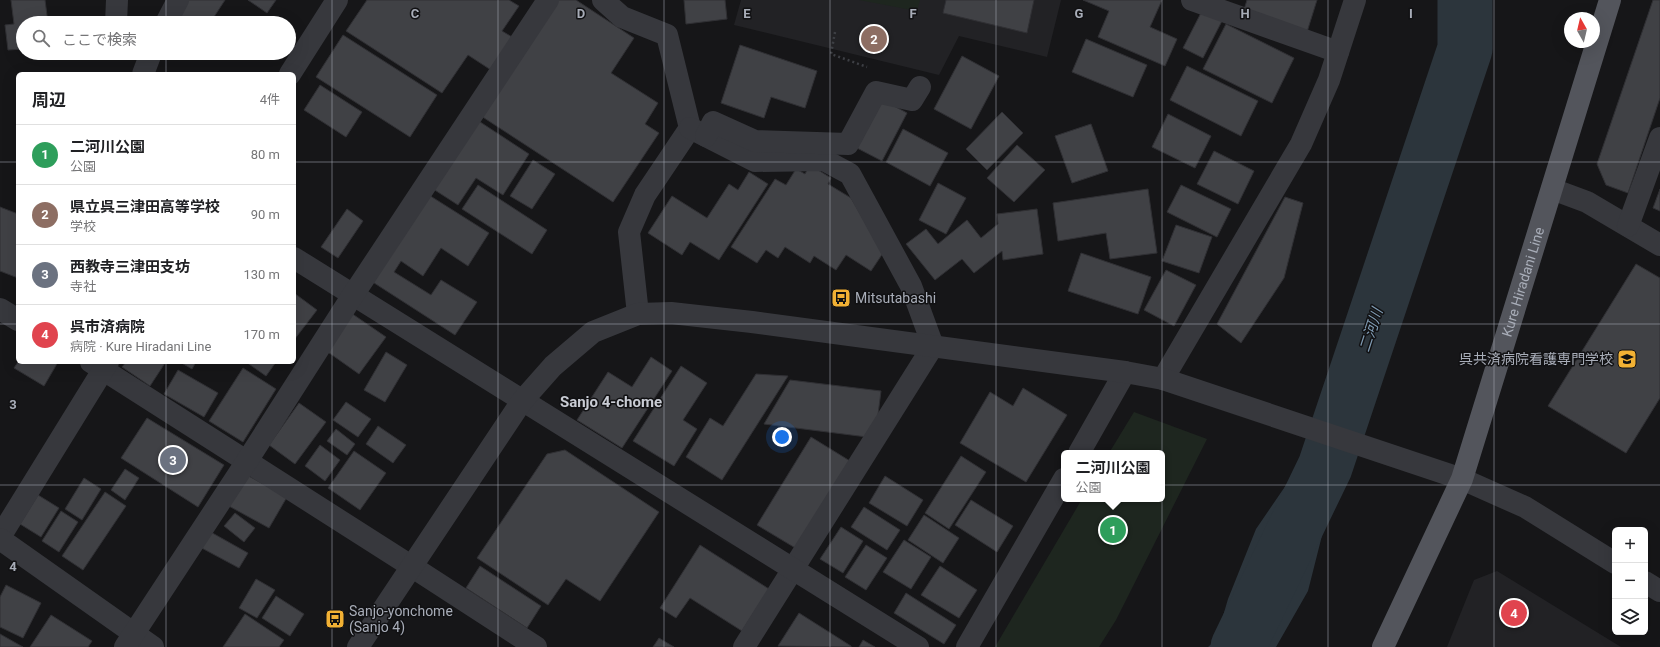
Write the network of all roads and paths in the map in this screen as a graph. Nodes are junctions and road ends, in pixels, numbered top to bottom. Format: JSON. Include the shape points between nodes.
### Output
{"nodes":[{"id":1,"x":117,"y":0,"type":"edge"},
{"id":2,"x":178,"y":0,"type":"edge"},
{"id":3,"x":337,"y":0,"type":"edge"},
{"id":4,"x":548,"y":0,"type":"edge"},
{"id":5,"x":603,"y":0,"type":"edge"},
{"id":6,"x":1192,"y":0,"type":"edge"},
{"id":7,"x":1355,"y":0,"type":"edge"},
{"id":8,"x":1610,"y":0,"type":"edge"},
{"id":9,"x":116,"y":16,"type":"edge"},
{"id":10,"x":170,"y":16,"type":"edge"},
{"id":11,"x":835,"y":32,"type":"dead end"},
{"id":12,"x":1338,"y":52,"type":"junction"},
{"id":13,"x":831,"y":54,"type":"dead end"},
{"id":14,"x":291,"y":72,"type":"edge"},
{"id":15,"x":920,"y":86,"type":"dead end"},
{"id":16,"x":698,"y":132,"type":"junction"},
{"id":17,"x":1660,"y":138,"type":"edge"},
{"id":18,"x":1552,"y":189,"type":"junction"},
{"id":19,"x":1628,"y":226,"type":"junction"},
{"id":20,"x":1660,"y":245,"type":"edge"},
{"id":21,"x":296,"y":259,"type":"edge"},
{"id":22,"x":353,"y":295,"type":"junction"},
{"id":23,"x":0,"y":309,"type":"edge"},
{"id":24,"x":638,"y":314,"type":"junction"},
{"id":25,"x":16,"y":319,"type":"edge"},
{"id":26,"x":933,"y":346,"type":"junction"},
{"id":27,"x":101,"y":364,"type":"edge"},
{"id":28,"x":1125,"y":372,"type":"junction"},
{"id":29,"x":1163,"y":379,"type":"junction"},
{"id":30,"x":522,"y":400,"type":"junction"},
{"id":31,"x":1081,"y":450,"type":"edge"},
{"id":32,"x":247,"y":461,"type":"junction"},
{"id":33,"x":1462,"y":479,"type":"junction"},
{"id":34,"x":1061,"y":483,"type":"edge"},
{"id":35,"x":0,"y":538,"type":"edge"},
{"id":36,"x":1612,"y":561,"type":"edge"},
{"id":37,"x":411,"y":566,"type":"junction"},
{"id":38,"x":792,"y":569,"type":"junction"},
{"id":39,"x":1648,"y":584,"type":"edge"},
{"id":40,"x":1660,"y":592,"type":"edge"},
{"id":41,"x":129,"y":640,"type":"edge"},
{"id":42,"x":153,"y":647,"type":"edge"},
{"id":43,"x":358,"y":647,"type":"edge"},
{"id":44,"x":536,"y":647,"type":"edge"},
{"id":45,"x":744,"y":647,"type":"edge"},
{"id":46,"x":918,"y":647,"type":"edge"},
{"id":47,"x":967,"y":647,"type":"edge"},
{"id":48,"x":1383,"y":647,"type":"edge"}],
"edges":[{"from":1,"to":9,"type":"street"},
{"from":2,"to":10,"type":"street"},
{"from":3,"to":14,"type":"street"},
{"from":4,"to":22,"type":"street"},
{"from":5,"to":16,"type":"street","via":[[622,17],[667,35]]},
{"from":6,"to":12,"type":"street"},
{"from":7,"to":12,"type":"street"},
{"from":8,"to":18,"type":"main road","name":"Kure Hiradani Line"},
{"from":11,"to":13,"type":"path"},
{"from":12,"to":29,"type":"street","via":[[1301,144]]},
{"from":15,"to":16,"type":"street","via":[[912,100],[876,92],[848,144],[755,141],[713,122]]},
{"from":16,"to":24,"type":"street","via":[[645,195],[629,232]]},
{"from":16,"to":26,"type":"street","via":[[755,161],[824,160],[850,174],[911,286]]},
{"from":17,"to":19,"type":"street"},
{"from":18,"to":19,"type":"street","via":[[1587,202]]},
{"from":18,"to":33,"type":"main road","name":"Kure Hiradani Line"},
{"from":19,"to":20,"type":"street"},
{"from":21,"to":22,"type":"street"},
{"from":22,"to":30,"type":"street"},
{"from":22,"to":32,"type":"street"},
{"from":23,"to":25,"type":"street"},
{"from":24,"to":26,"type":"street","via":[[678,314]]},
{"from":24,"to":30,"type":"street","via":[[593,332],[553,366]]},
{"from":26,"to":28,"type":"street"},
{"from":26,"to":38,"type":"street"},
{"from":27,"to":32,"type":"street"},
{"from":27,"to":35,"type":"street"},
{"from":28,"to":29,"type":"street"},
{"from":28,"to":31,"type":"street"},
{"from":29,"to":33,"type":"street"},
{"from":30,"to":37,"type":"street"},
{"from":30,"to":38,"type":"street"},
{"from":32,"to":37,"type":"street"},
{"from":32,"to":41,"type":"street"},
{"from":33,"to":36,"type":"street","via":[[1525,508]]},
{"from":33,"to":48,"type":"main road","name":"Kure Hiradani Line"},
{"from":34,"to":47,"type":"street"},
{"from":35,"to":41,"type":"street"},
{"from":37,"to":43,"type":"street"},
{"from":37,"to":44,"type":"street"},
{"from":38,"to":45,"type":"street"},
{"from":38,"to":46,"type":"street"},
{"from":39,"to":40,"type":"street"},
{"from":41,"to":42,"type":"street"}]}
